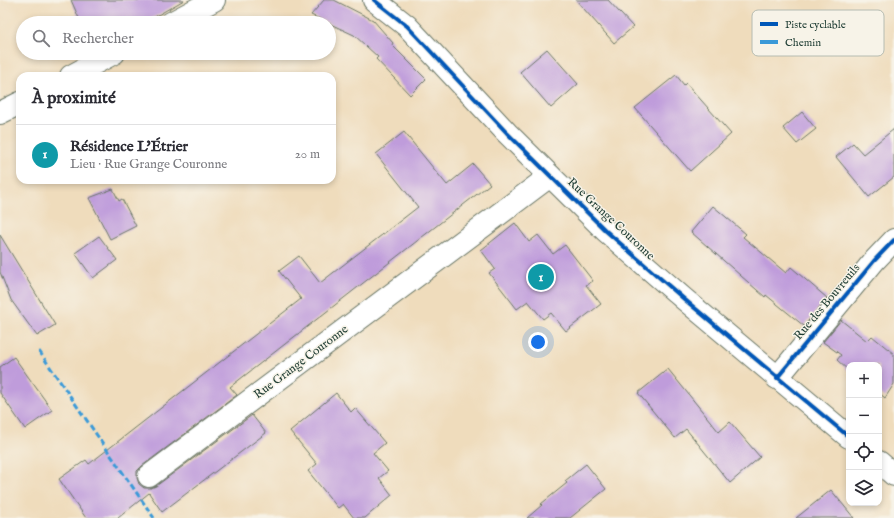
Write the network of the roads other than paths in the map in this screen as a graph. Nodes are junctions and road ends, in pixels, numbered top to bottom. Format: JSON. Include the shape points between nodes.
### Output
{"nodes":[{"id":1,"x":214,"y":0,"type":"edge"},
{"id":2,"x":374,"y":0,"type":"edge"},
{"id":3,"x":396,"y":0,"type":"edge"},
{"id":4,"x":184,"y":16,"type":"edge"},
{"id":5,"x":407,"y":26,"type":"junction"},
{"id":6,"x":101,"y":60,"type":"edge"},
{"id":7,"x":78,"y":72,"type":"edge"},
{"id":8,"x":16,"y":105,"type":"edge"},
{"id":9,"x":0,"y":113,"type":"edge"},
{"id":10,"x":550,"y":176,"type":"junction"},
{"id":11,"x":894,"y":240,"type":"edge"},
{"id":12,"x":778,"y":378,"type":"junction"},
{"id":13,"x":846,"y":435,"type":"edge"},
{"id":14,"x":882,"y":465,"type":"edge"},
{"id":15,"x":894,"y":475,"type":"edge"},
{"id":16,"x":149,"y":476,"type":"dead end"}],
"edges":[{"from":1,"to":4,"type":"street"},
{"from":2,"to":5,"type":"street","name":"Rue Grange Couronne"},
{"from":3,"to":5,"type":"street","name":"Rue Grange Couronne"},
{"from":5,"to":10,"type":"street","name":"Rue Grange Couronne"},
{"from":6,"to":7,"type":"street"},
{"from":8,"to":9,"type":"street"},
{"from":10,"to":12,"type":"street","name":"Rue Grange Couronne","via":[[606,231]]},
{"from":10,"to":16,"type":"street","name":"Rue Grange Couronne"},
{"from":11,"to":12,"type":"street","name":"Rue des Bouvreuils"},
{"from":12,"to":13,"type":"street","name":"Rue Grange Couronne"},
{"from":14,"to":15,"type":"street"}]}
